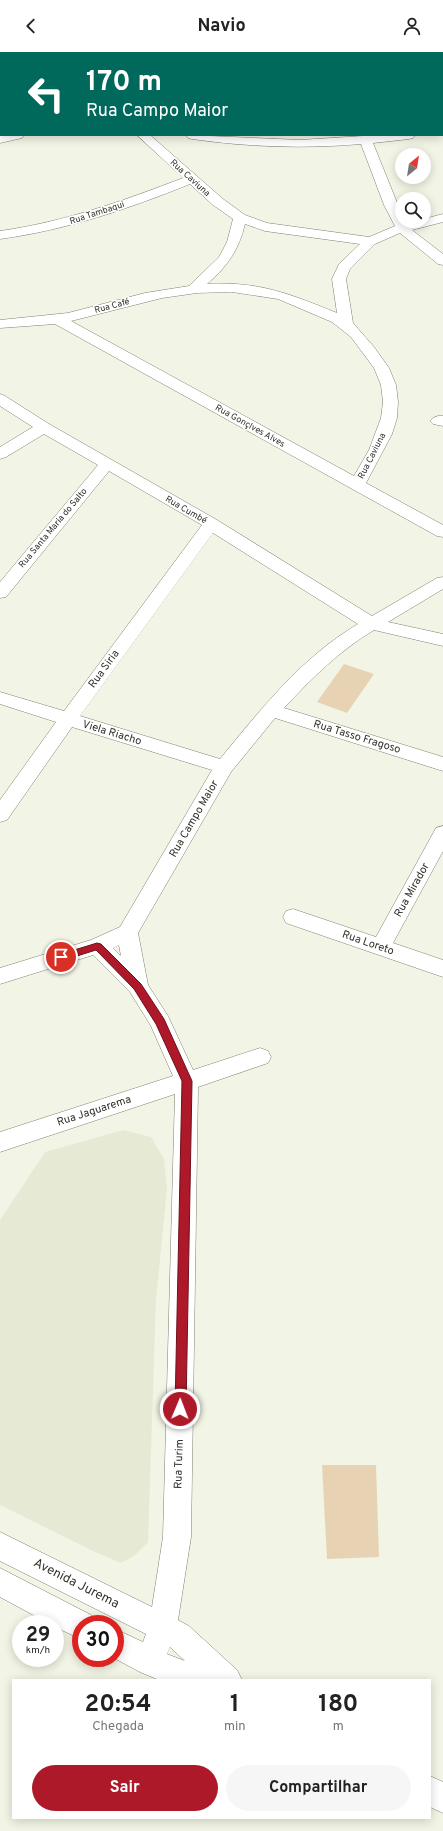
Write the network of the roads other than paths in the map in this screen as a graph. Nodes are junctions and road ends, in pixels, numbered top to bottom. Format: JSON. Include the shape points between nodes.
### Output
{"nodes":[{"id":1,"x":14,"y":136,"type":"edge"},
{"id":2,"x":144,"y":136,"type":"edge"},
{"id":3,"x":201,"y":136,"type":"edge"},
{"id":4,"x":402,"y":136,"type":"edge"},
{"id":5,"x":0,"y":139,"type":"edge"},
{"id":6,"x":366,"y":141,"type":"junction"},
{"id":7,"x":191,"y":179,"type":"junction"},
{"id":8,"x":395,"y":215,"type":"edge"},
{"id":9,"x":240,"y":218,"type":"junction"},
{"id":10,"x":443,"y":218,"type":"edge"},
{"id":11,"x":431,"y":221,"type":"edge"},
{"id":12,"x":265,"y":227,"type":"junction"},
{"id":13,"x":402,"y":228,"type":"joint"},
{"id":14,"x":236,"y":234,"type":"junction"},
{"id":15,"x":0,"y":235,"type":"edge"},
{"id":16,"x":325,"y":236,"type":"junction"},
{"id":17,"x":370,"y":241,"type":"junction"},
{"id":18,"x":351,"y":259,"type":"junction"},
{"id":19,"x":443,"y":261,"type":"edge"},
{"id":20,"x":217,"y":270,"type":"junction"},
{"id":21,"x":232,"y":288,"type":"junction"},
{"id":22,"x":193,"y":289,"type":"junction"},
{"id":23,"x":342,"y":298,"type":"junction"},
{"id":24,"x":304,"y":304,"type":"junction"},
{"id":25,"x":57,"y":319,"type":"junction"},
{"id":26,"x":346,"y":323,"type":"junction"},
{"id":27,"x":0,"y":324,"type":"edge"},
{"id":28,"x":0,"y":399,"type":"edge"},
{"id":29,"x":44,"y":427,"type":"junction"},
{"id":30,"x":0,"y":454,"type":"edge"},
{"id":31,"x":107,"y":464,"type":"junction"},
{"id":32,"x":357,"y":484,"type":"junction"},
{"id":33,"x":210,"y":524,"type":"junction"},
{"id":34,"x":443,"y":532,"type":"edge"},
{"id":35,"x":443,"y":582,"type":"edge"},
{"id":36,"x":0,"y":593,"type":"edge"},
{"id":37,"x":371,"y":624,"type":"junction"},
{"id":38,"x":443,"y":640,"type":"edge"},
{"id":39,"x":0,"y":698,"type":"edge"},
{"id":40,"x":271,"y":710,"type":"junction"},
{"id":41,"x":68,"y":719,"type":"junction"},
{"id":42,"x":443,"y":764,"type":"edge"},
{"id":43,"x":224,"y":767,"type":"junction"},
{"id":44,"x":0,"y":815,"type":"edge"},
{"id":45,"x":443,"y":833,"type":"edge"},
{"id":46,"x":293,"y":917,"type":"dead end"},
{"id":47,"x":127,"y":934,"type":"junction"},
{"id":48,"x":97,"y":946,"type":"junction"},
{"id":49,"x":380,"y":947,"type":"junction"},
{"id":50,"x":443,"y":969,"type":"edge"},
{"id":51,"x":0,"y":976,"type":"edge"},
{"id":52,"x":138,"y":986,"type":"junction"},
{"id":53,"x":260,"y":1057,"type":"dead end"},
{"id":54,"x":187,"y":1081,"type":"junction"},
{"id":55,"x":0,"y":1142,"type":"edge"},
{"id":56,"x":0,"y":1546,"type":"edge"},
{"id":57,"x":0,"y":1582,"type":"edge"},
{"id":58,"x":72,"y":1620,"type":"edge"},
{"id":59,"x":163,"y":1627,"type":"junction"},
{"id":60,"x":124,"y":1649,"type":"edge"},
{"id":61,"x":150,"y":1662,"type":"junction"},
{"id":62,"x":193,"y":1679,"type":"edge"},
{"id":63,"x":225,"y":1679,"type":"edge"},
{"id":64,"x":431,"y":1792,"type":"edge"},
{"id":65,"x":443,"y":1798,"type":"edge"}],
"edges":[{"from":1,"to":5,"type":"street"},
{"from":2,"to":7,"type":"street","name":"Rua Caviuna"},
{"from":3,"to":6,"type":"street","via":[[256,142]]},
{"from":4,"to":6,"type":"street"},
{"from":6,"to":8,"type":"street"},
{"from":7,"to":9,"type":"street","name":"Rua Caviuna"},
{"from":7,"to":15,"type":"street","name":"Rua Tambaqui","via":[[101,213],[62,224]]},
{"from":9,"to":12,"type":"street"},
{"from":9,"to":14,"type":"street","name":"Rua Café"},
{"from":10,"to":11,"type":"street"},
{"from":12,"to":14,"type":"street"},
{"from":12,"to":16,"type":"street"},
{"from":13,"to":17,"type":"street"},
{"from":13,"to":19,"type":"street"},
{"from":14,"to":20,"type":"street","name":"Rua Café","via":[[230,250]]},
{"from":16,"to":17,"type":"street"},
{"from":16,"to":18,"type":"street","via":[[348,245],[352,251]]},
{"from":17,"to":18,"type":"street"},
{"from":18,"to":23,"type":"street","via":[[339,279]]},
{"from":20,"to":21,"type":"street","via":[[224,282]]},
{"from":20,"to":22,"type":"street","name":"Rua Café"},
{"from":21,"to":22,"type":"street","name":"Rua Caviuna"},
{"from":21,"to":24,"type":"street","name":"Rua Caviuna","via":[[284,296]]},
{"from":22,"to":25,"type":"street","name":"Rua Café","via":[[146,297]]},
{"from":23,"to":24,"type":"street","name":"Rua Caviuna","via":[[325,305]]},
{"from":23,"to":26,"type":"street"},
{"from":24,"to":26,"type":"street","name":"Rua Caviuna"},
{"from":25,"to":27,"type":"street","name":"Rua Café"},
{"from":25,"to":32,"type":"street","name":"Rua Gonçlves Alves"},
{"from":26,"to":32,"type":"street","name":"Rua Caviuna","via":[[380,363],[389,382],[391,402],[389,419],[380,444]]},
{"from":28,"to":29,"type":"street","name":"Rua Cumbé"},
{"from":29,"to":30,"type":"street"},
{"from":29,"to":31,"type":"street","name":"Rua Cumbé"},
{"from":31,"to":33,"type":"street","name":"Rua Cumbé"},
{"from":31,"to":36,"type":"street","name":"Rua Santa Maria do Salto"},
{"from":32,"to":34,"type":"street","name":"Rua Gonçlves Alves"},
{"from":33,"to":37,"type":"street","name":"Rua Cumbé"},
{"from":33,"to":41,"type":"street","name":"Rua Siria"},
{"from":35,"to":37,"type":"street","name":"Rua Campo Maior"},
{"from":37,"to":38,"type":"street","name":"Rua Cumbé"},
{"from":37,"to":40,"type":"street","name":"Rua Campo Maior","via":[[313,666]]},
{"from":39,"to":41,"type":"street","name":"Viela Riacho"},
{"from":40,"to":42,"type":"street","name":"Rua Tasso Fragoso"},
{"from":40,"to":43,"type":"street","name":"Rua Campo Maior"},
{"from":41,"to":43,"type":"street","name":"Viela Riacho"},
{"from":41,"to":44,"type":"street","name":"Rua Siria"},
{"from":43,"to":47,"type":"street","name":"Rua Campo Maior"},
{"from":45,"to":49,"type":"street","name":"Rua Mirador"},
{"from":46,"to":49,"type":"street","name":"Rua Loreto"},
{"from":47,"to":48,"type":"street"},
{"from":47,"to":52,"type":"street","name":"Rua Turim"},
{"from":48,"to":51,"type":"street"},
{"from":48,"to":52,"type":"street","name":"Rua Turim"},
{"from":49,"to":50,"type":"street","name":"Rua Loreto"},
{"from":52,"to":54,"type":"street","name":"Rua Turim","via":[[160,1022]]},
{"from":53,"to":54,"type":"street","name":"Rua Jaguarema"},
{"from":54,"to":55,"type":"street","name":"Rua Jaguarema"},
{"from":54,"to":59,"type":"street","name":"Rua Turim","via":[[177,1537]]},
{"from":56,"to":59,"type":"street","name":"Avenida Jurema"},
{"from":57,"to":58,"type":"street"},
{"from":59,"to":61,"type":"street","name":"Rua Turim"},
{"from":59,"to":63,"type":"street","name":"Avenida Jurema","via":[[179,1636]]},
{"from":60,"to":61,"type":"street"},
{"from":61,"to":62,"type":"street"},
{"from":64,"to":65,"type":"street"}]}
